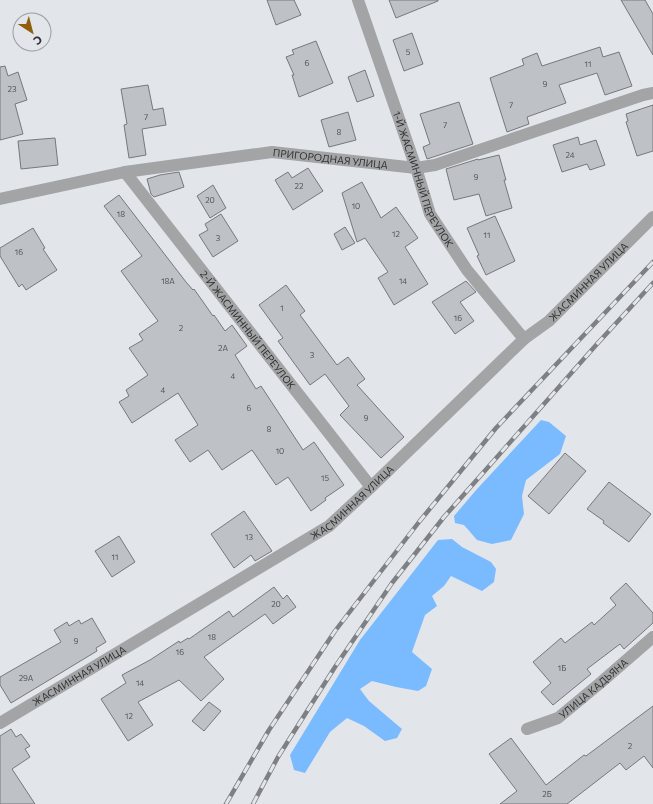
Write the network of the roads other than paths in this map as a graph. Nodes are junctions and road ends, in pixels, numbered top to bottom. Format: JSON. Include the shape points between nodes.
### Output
{"nodes":[{"id":1,"x":358,"y":0,"type":"edge"},
{"id":2,"x":653,"y":93,"type":"edge"},
{"id":3,"x":416,"y":168,"type":"junction"},
{"id":4,"x":125,"y":172,"type":"junction"},
{"id":5,"x":0,"y":199,"type":"edge"},
{"id":6,"x":653,"y":217,"type":"edge"},
{"id":7,"x":524,"y":339,"type":"junction"},
{"id":8,"x":371,"y":487,"type":"junction"},
{"id":9,"x":653,"y":637,"type":"edge"},
{"id":10,"x":0,"y":723,"type":"edge"},
{"id":11,"x":527,"y":729,"type":"dead end"}],
"edges":[{"from":1,"to":3,"type":"street","name":"1-Й ЖАСМИННЫЙ ПЕРЕУЛОК"},
{"from":2,"to":3,"type":"street","name":"ПРИГОРОДНАЯ УЛИЦА","via":[[435,165]]},
{"from":3,"to":4,"type":"street","name":"ПРИГОРОДНАЯ УЛИЦА","via":[[272,152]]},
{"from":3,"to":7,"type":"street","name":"1-Й ЖАСМИННЫЙ ПЕРЕУЛОК","via":[[430,214],[467,270]]},
{"from":4,"to":5,"type":"street","name":"ПРИГОРОДНАЯ УЛИЦА"},
{"from":4,"to":8,"type":"street","name":"2-Й ЖАСМИННЫЙ ПЕРЕУЛОК"},
{"from":6,"to":7,"type":"street","name":"ЖАСМИННАЯ УЛИЦА","via":[[549,321]]},
{"from":7,"to":8,"type":"street","name":"ЖАСМИННАЯ УЛИЦА"},
{"from":8,"to":10,"type":"street","name":"ЖАСМИННАЯ УЛИЦА","via":[[329,526]]},
{"from":9,"to":11,"type":"street","name":"УЛИЦА КАДЬЯНА","via":[[558,718]]}]}
